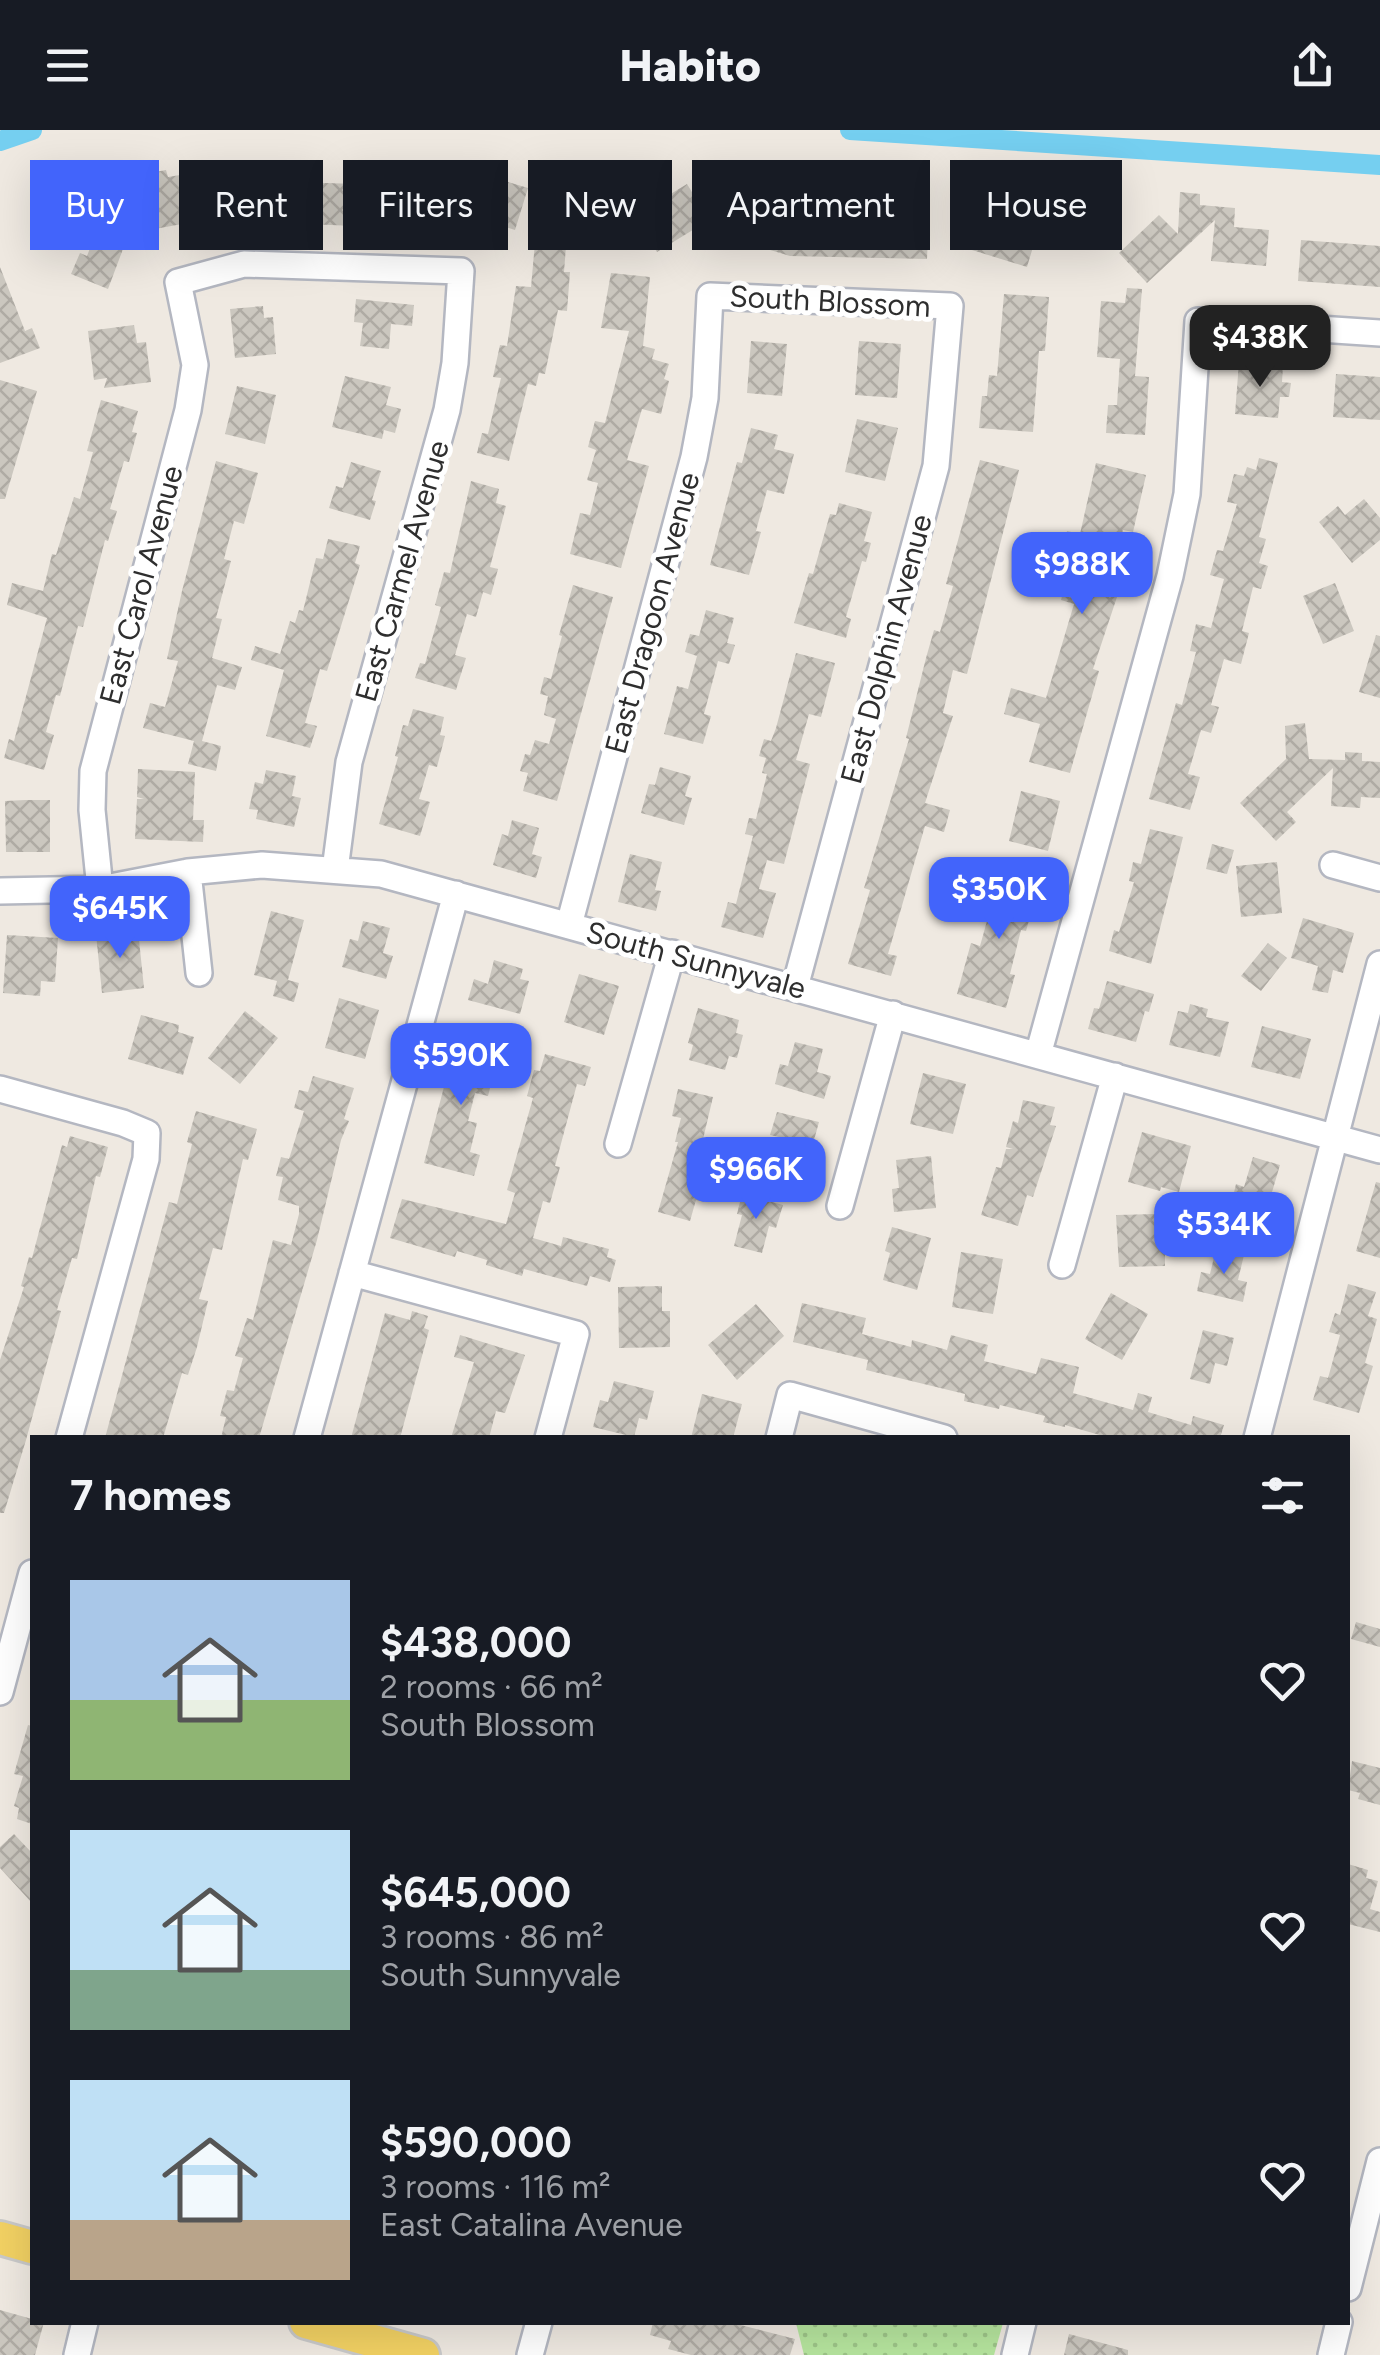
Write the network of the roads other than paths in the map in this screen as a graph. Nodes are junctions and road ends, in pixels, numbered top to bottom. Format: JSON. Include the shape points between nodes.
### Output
{"nodes":[{"id":1,"x":178,"y":282,"type":"joint"},
{"id":2,"x":710,"y":296,"type":"joint"},
{"id":3,"x":950,"y":306,"type":"joint"},
{"id":4,"x":1380,"y":333,"type":"edge"},
{"id":5,"x":1334,"y":865,"type":"dead end"},
{"id":6,"x":335,"y":870,"type":"junction"},
{"id":7,"x":188,"y":872,"type":"junction"},
{"id":8,"x":1380,"y":878,"type":"edge"},
{"id":9,"x":100,"y":889,"type":"junction"},
{"id":10,"x":0,"y":891,"type":"edge"},
{"id":11,"x":456,"y":894,"type":"junction"},
{"id":12,"x":568,"y":925,"type":"junction"},
{"id":13,"x":672,"y":953,"type":"junction"},
{"id":14,"x":1380,"y":964,"type":"edge"},
{"id":15,"x":199,"y":974,"type":"dead end"},
{"id":16,"x":795,"y":987,"type":"junction"},
{"id":17,"x":893,"y":1014,"type":"junction"},
{"id":18,"x":1038,"y":1055,"type":"junction"},
{"id":19,"x":1114,"y":1076,"type":"junction"},
{"id":20,"x":0,"y":1088,"type":"edge"},
{"id":21,"x":1334,"y":1137,"type":"junction"},
{"id":22,"x":618,"y":1144,"type":"dead end"},
{"id":23,"x":1380,"y":1150,"type":"edge"},
{"id":24,"x":840,"y":1206,"type":"dead end"},
{"id":25,"x":1062,"y":1265,"type":"dead end"},
{"id":26,"x":352,"y":1273,"type":"junction"},
{"id":27,"x":71,"y":1435,"type":"edge"},
{"id":28,"x":308,"y":1435,"type":"edge"},
{"id":29,"x":549,"y":1435,"type":"edge"},
{"id":30,"x":780,"y":1435,"type":"edge"},
{"id":31,"x":933,"y":1435,"type":"edge"},
{"id":32,"x":1258,"y":1435,"type":"edge"},
{"id":33,"x":30,"y":1580,"type":"edge"},
{"id":34,"x":0,"y":1692,"type":"edge"},
{"id":35,"x":1380,"y":2160,"type":"edge"},
{"id":36,"x":0,"y":2238,"type":"edge"},
{"id":37,"x":30,"y":2246,"type":"edge"},
{"id":38,"x":1350,"y":2280,"type":"edge"},
{"id":39,"x":85,"y":2325,"type":"edge"},
{"id":40,"x":317,"y":2325,"type":"edge"},
{"id":41,"x":538,"y":2325,"type":"edge"},
{"id":42,"x":1022,"y":2325,"type":"edge"},
{"id":43,"x":1338,"y":2325,"type":"edge"},
{"id":44,"x":77,"y":2355,"type":"edge"},
{"id":45,"x":423,"y":2355,"type":"edge"},
{"id":46,"x":530,"y":2355,"type":"edge"},
{"id":47,"x":1015,"y":2355,"type":"edge"},
{"id":48,"x":1330,"y":2355,"type":"edge"}],
"edges":[{"from":1,"to":6,"type":"street","name":"East Carmel Avenue","via":[[244,264],[461,271],[447,410],[349,762]]},
{"from":1,"to":9,"type":"street","name":"East Carol Avenue","via":[[195,365],[93,772]]},
{"from":2,"to":3,"type":"street","name":"South Blossom"},
{"from":2,"to":12,"type":"street","name":"East Dragoon Avenue","via":[[705,398],[694,457]]},
{"from":3,"to":16,"type":"street","name":"East Dolphin Avenue","via":[[936,466]]},
{"from":4,"to":18,"type":"street","via":[[1198,321],[1187,494],[1170,576]]},
{"from":5,"to":8,"type":"street"},
{"from":6,"to":7,"type":"street","name":"South Sunnyvale","via":[[262,864]]},
{"from":6,"to":11,"type":"street","name":"South Sunnyvale"},
{"from":7,"to":9,"type":"street","name":"South Sunnyvale"},
{"from":7,"to":15,"type":"street"},
{"from":9,"to":10,"type":"street","name":"South Sunnyvale"},
{"from":11,"to":12,"type":"street","name":"South Sunnyvale"},
{"from":11,"to":26,"type":"street"},
{"from":12,"to":13,"type":"street","name":"South Sunnyvale"},
{"from":13,"to":16,"type":"street","name":"South Sunnyvale"},
{"from":13,"to":22,"type":"street"},
{"from":14,"to":21,"type":"street"},
{"from":16,"to":17,"type":"street","name":"South Sunnyvale"},
{"from":17,"to":18,"type":"street","name":"South Sunnyvale"},
{"from":17,"to":24,"type":"street"},
{"from":18,"to":19,"type":"street","name":"South Sunnyvale"},
{"from":19,"to":21,"type":"street","name":"South Sunnyvale"},
{"from":19,"to":25,"type":"street"},
{"from":20,"to":27,"type":"street","via":[[147,1133],[146,1158]]},
{"from":21,"to":23,"type":"street","name":"South Sunnyvale"},
{"from":21,"to":32,"type":"street"},
{"from":26,"to":28,"type":"street"},
{"from":26,"to":29,"type":"street","via":[[576,1334]]},
{"from":30,"to":31,"type":"street","via":[[790,1395]]},
{"from":33,"to":34,"type":"street"},
{"from":35,"to":38,"type":"street"},
{"from":36,"to":37,"type":"main road"},
{"from":39,"to":44,"type":"street"},
{"from":40,"to":45,"type":"main road"},
{"from":41,"to":46,"type":"street"},
{"from":42,"to":47,"type":"street"},
{"from":43,"to":48,"type":"street"}]}
